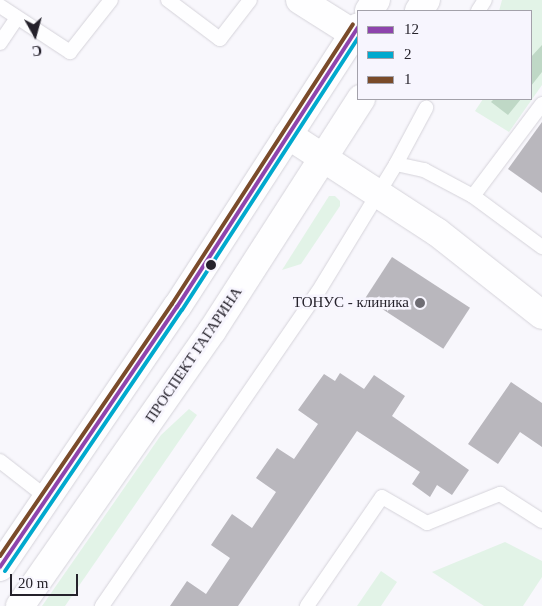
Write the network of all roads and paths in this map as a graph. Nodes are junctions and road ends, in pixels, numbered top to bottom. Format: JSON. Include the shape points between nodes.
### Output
{"nodes":[{"id":1,"x":111,"y":0,"type":"edge"},
{"id":2,"x":168,"y":0,"type":"edge"},
{"id":3,"x":250,"y":0,"type":"edge"},
{"id":4,"x":300,"y":0,"type":"edge"},
{"id":5,"x":0,"y":6,"type":"edge"},
{"id":6,"x":18,"y":18,"type":"junction"},
{"id":7,"x":356,"y":30,"type":"edge"},
{"id":8,"x":0,"y":43,"type":"edge"},
{"id":9,"x":360,"y":100,"type":"edge"},
{"id":10,"x":542,"y":104,"type":"edge"},
{"id":11,"x":426,"y":108,"type":"dead end"},
{"id":12,"x":288,"y":135,"type":"junction"},
{"id":13,"x":323,"y":157,"type":"junction"},
{"id":14,"x":396,"y":164,"type":"junction"},
{"id":15,"x":380,"y":195,"type":"junction"},
{"id":16,"x":473,"y":196,"type":"junction"},
{"id":17,"x":542,"y":247,"type":"edge"},
{"id":18,"x":542,"y":315,"type":"edge"},
{"id":19,"x":0,"y":461,"type":"edge"},
{"id":20,"x":46,"y":497,"type":"junction"},
{"id":21,"x":542,"y":521,"type":"edge"},
{"id":22,"x":0,"y":567,"type":"edge"},
{"id":23,"x":20,"y":606,"type":"edge"},
{"id":24,"x":102,"y":606,"type":"edge"},
{"id":25,"x":307,"y":606,"type":"edge"}],
"edges":[{"from":1,"to":6,"type":"lane","via":[[70,52]]},
{"from":2,"to":3,"type":"lane","via":[[220,39]]},
{"from":4,"to":7,"type":"main road"},
{"from":5,"to":6,"type":"lane"},
{"from":6,"to":8,"type":"lane"},
{"from":7,"to":12,"type":"main road"},
{"from":9,"to":13,"type":"main road","name":"ПРОСПЕКТ ГАГАРИНА"},
{"from":10,"to":16,"type":"lane"},
{"from":11,"to":14,"type":"lane"},
{"from":12,"to":13,"type":"main road"},
{"from":12,"to":20,"type":"main road"},
{"from":13,"to":15,"type":"main road"},
{"from":13,"to":23,"type":"main road","name":"ПРОСПЕКТ ГАГАРИНА","via":[[212,331]]},
{"from":14,"to":15,"type":"lane"},
{"from":14,"to":16,"type":"lane","via":[[424,170]]},
{"from":15,"to":18,"type":"main road","via":[[437,232]]},
{"from":15,"to":24,"type":"lane","via":[[318,292]]},
{"from":16,"to":17,"type":"lane"},
{"from":19,"to":20,"type":"lane"},
{"from":20,"to":22,"type":"main road"},
{"from":21,"to":25,"type":"lane","via":[[500,494],[427,524],[382,497]]}]}
